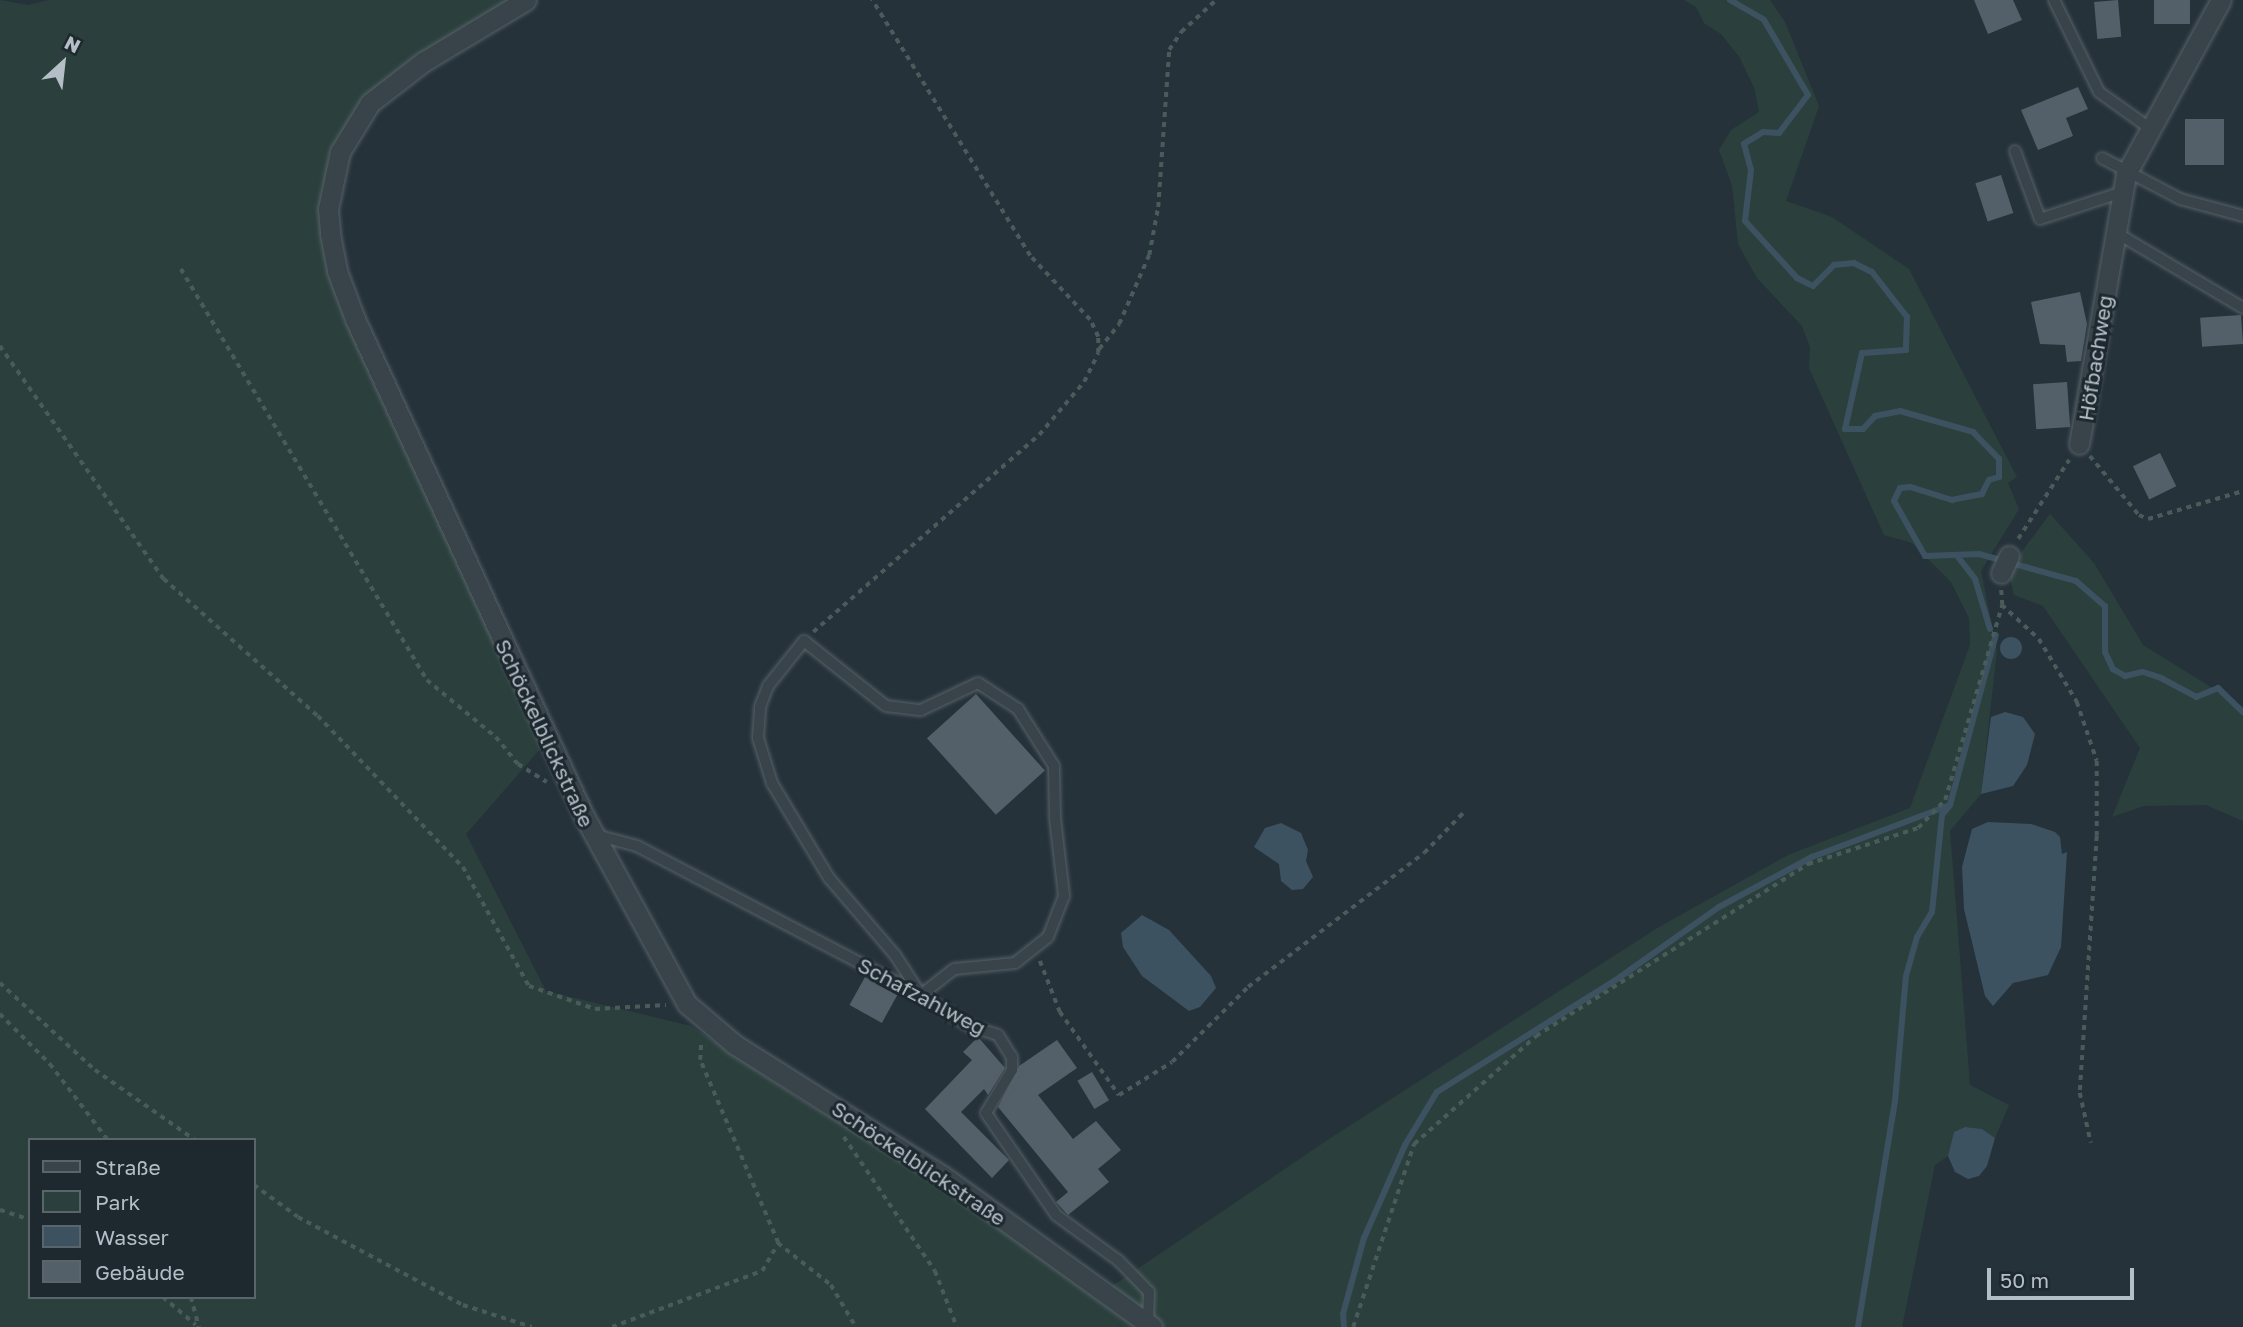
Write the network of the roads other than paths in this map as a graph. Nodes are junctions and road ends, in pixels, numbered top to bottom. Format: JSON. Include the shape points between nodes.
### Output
{"nodes":[{"id":1,"x":526,"y":0,"type":"edge"},
{"id":2,"x":2054,"y":0,"type":"edge"},
{"id":3,"x":2221,"y":0,"type":"edge"},
{"id":4,"x":2148,"y":127,"type":"junction"},
{"id":5,"x":2015,"y":150,"type":"dead end"},
{"id":6,"x":2102,"y":158,"type":"dead end"},
{"id":7,"x":2125,"y":183,"type":"junction"},
{"id":8,"x":2243,"y":216,"type":"edge"},
{"id":9,"x":2115,"y":231,"type":"junction"},
{"id":10,"x":2243,"y":308,"type":"edge"},
{"id":11,"x":2079,"y":444,"type":"road end"},
{"id":12,"x":593,"y":834,"type":"junction"},
{"id":13,"x":920,"y":995,"type":"junction"},
{"id":14,"x":1150,"y":1325,"type":"edge"}],
"edges":[{"from":1,"to":12,"type":"street","name":"Schöckelblickstraße","via":[[423,62],[370,103],[340,152],[328,209],[330,234],[355,319]]},
{"from":2,"to":4,"type":"lane","via":[[2099,92]]},
{"from":3,"to":4,"type":"street","name":"Höfbachweg"},
{"from":4,"to":7,"type":"street","name":"Höfbachweg"},
{"from":5,"to":7,"type":"lane","via":[[2040,219]]},
{"from":6,"to":7,"type":"lane"},
{"from":7,"to":8,"type":"lane"},
{"from":7,"to":9,"type":"street","name":"Höfbachweg"},
{"from":9,"to":10,"type":"lane"},
{"from":9,"to":11,"type":"street","name":"Höfbachweg"},
{"from":12,"to":13,"type":"lane","name":"Schafzahlweg","via":[[637,846]]},
{"from":12,"to":14,"type":"street","name":"Schöckelblickstraße","via":[[694,1010],[734,1044],[943,1176]]},
{"from":13,"to":13,"type":"lane","via":[[895,955],[829,877],[785,808],[762,758],[758,726],[764,695],[778,670],[804,641],[886,706],[921,710],[978,683],[1018,709],[1054,766],[1064,896],[1048,937],[1015,963],[954,969]]},
{"from":13,"to":14,"type":"lane","name":"Schafzahlweg","via":[[969,1026],[998,1035],[1012,1056],[1012,1070],[986,1113],[1056,1215],[1119,1261],[1149,1292]]}]}
